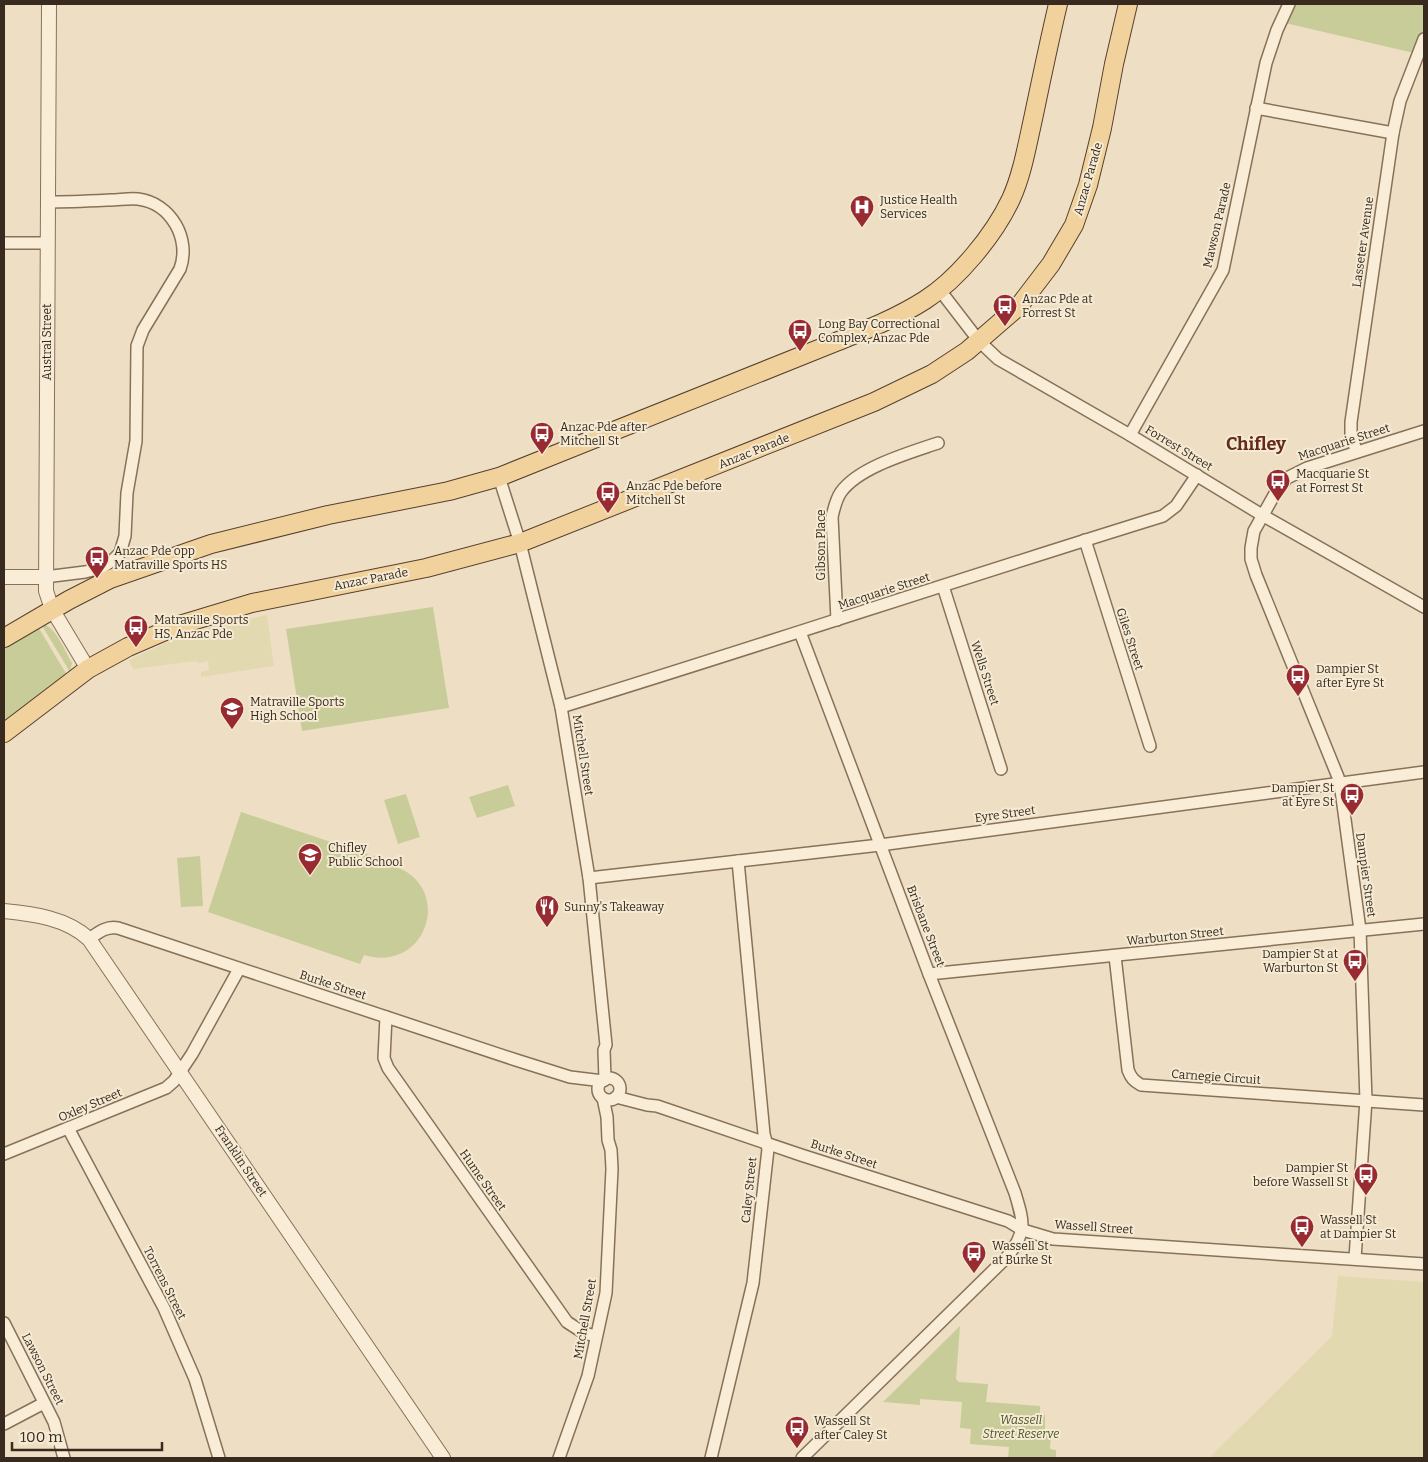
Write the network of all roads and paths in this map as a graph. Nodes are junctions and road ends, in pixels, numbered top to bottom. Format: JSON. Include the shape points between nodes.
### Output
{"nodes":[{"id":1,"x":49,"y":4,"type":"edge"},
{"id":2,"x":1058,"y":4,"type":"edge"},
{"id":3,"x":1128,"y":4,"type":"edge"},
{"id":4,"x":1289,"y":4,"type":"edge"},
{"id":5,"x":1424,"y":39,"type":"edge"},
{"id":6,"x":1256,"y":108,"type":"junction"},
{"id":7,"x":1393,"y":133,"type":"junction"},
{"id":8,"x":48,"y":202,"type":"junction"},
{"id":9,"x":4,"y":243,"type":"edge"},
{"id":10,"x":48,"y":243,"type":"junction"},
{"id":11,"x":939,"y":290,"type":"junction"},
{"id":12,"x":979,"y":341,"type":"junction"},
{"id":13,"x":1424,"y":431,"type":"edge"},
{"id":14,"x":1130,"y":435,"type":"junction"},
{"id":15,"x":938,"y":443,"type":"dead end"},
{"id":16,"x":1357,"y":452,"type":"junction"},
{"id":17,"x":1197,"y":475,"type":"junction"},
{"id":18,"x":499,"y":477,"type":"junction"},
{"id":19,"x":1262,"y":514,"type":"junction"},
{"id":20,"x":1085,"y":540,"type":"junction"},
{"id":21,"x":520,"y":543,"type":"junction"},
{"id":22,"x":4,"y":577,"type":"edge"},
{"id":23,"x":45,"y":577,"type":"junction"},
{"id":24,"x":943,"y":586,"type":"junction"},
{"id":25,"x":1424,"y":607,"type":"edge"},
{"id":26,"x":52,"y":609,"type":"junction"},
{"id":27,"x":836,"y":620,"type":"junction"},
{"id":28,"x":800,"y":632,"type":"junction"},
{"id":29,"x":4,"y":638,"type":"edge"},
{"id":30,"x":88,"y":669,"type":"junction"},
{"id":31,"x":562,"y":707,"type":"junction"},
{"id":32,"x":4,"y":733,"type":"edge"},
{"id":33,"x":1150,"y":746,"type":"dead end"},
{"id":34,"x":1001,"y":769,"type":"dead end"},
{"id":35,"x":1424,"y":772,"type":"edge"},
{"id":36,"x":1339,"y":784,"type":"junction"},
{"id":37,"x":880,"y":845,"type":"junction"},
{"id":38,"x":738,"y":861,"type":"junction"},
{"id":39,"x":589,"y":878,"type":"junction"},
{"id":40,"x":4,"y":911,"type":"edge"},
{"id":41,"x":1424,"y":924,"type":"edge"},
{"id":42,"x":1360,"y":930,"type":"junction"},
{"id":43,"x":88,"y":939,"type":"junction"},
{"id":44,"x":1115,"y":956,"type":"junction"},
{"id":45,"x":239,"y":969,"type":"junction"},
{"id":46,"x":929,"y":974,"type":"junction"},
{"id":47,"x":386,"y":1017,"type":"junction"},
{"id":48,"x":180,"y":1072,"type":"junction"},
{"id":49,"x":609,"y":1089,"type":"junction"},
{"id":50,"x":1366,"y":1100,"type":"junction"},
{"id":51,"x":1424,"y":1105,"type":"edge"},
{"id":52,"x":68,"y":1128,"type":"junction"},
{"id":53,"x":767,"y":1143,"type":"junction"},
{"id":54,"x":4,"y":1154,"type":"edge"},
{"id":55,"x":1023,"y":1230,"type":"junction"},
{"id":56,"x":1355,"y":1258,"type":"junction"},
{"id":57,"x":1424,"y":1264,"type":"edge"},
{"id":58,"x":4,"y":1323,"type":"edge"},
{"id":59,"x":596,"y":1336,"type":"junction"},
{"id":60,"x":44,"y":1404,"type":"junction"},
{"id":61,"x":4,"y":1424,"type":"edge"},
{"id":62,"x":64,"y":1458,"type":"edge"},
{"id":63,"x":219,"y":1458,"type":"edge"},
{"id":64,"x":443,"y":1458,"type":"edge"},
{"id":65,"x":559,"y":1458,"type":"edge"},
{"id":66,"x":711,"y":1458,"type":"edge"},
{"id":67,"x":802,"y":1458,"type":"edge"}],
"edges":[{"from":1,"to":8,"type":"street","name":"Austral Street"},
{"from":2,"to":11,"type":"main road","via":[[1024,157],[1011,199],[988,236]]},
{"from":3,"to":12,"type":"main road","name":"Anzac Parade","via":[[1088,185],[1074,225],[1051,264],[1019,306]]},
{"from":4,"to":6,"type":"street","name":"Mawson Parade","via":[[1266,63]]},
{"from":5,"to":7,"type":"street","name":"Lasseter Avenue","via":[[1400,101]]},
{"from":6,"to":7,"type":"street"},
{"from":6,"to":14,"type":"street","name":"Mawson Parade","via":[[1223,270]]},
{"from":7,"to":16,"type":"street","name":"Lasseter Avenue","via":[[1351,422]]},
{"from":8,"to":10,"type":"street","name":"Austral Street"},
{"from":8,"to":23,"type":"street","via":[[145,201],[160,208],[175,223],[184,248],[180,269],[143,330],[138,346],[136,441],[127,493],[125,536],[120,553],[101,568]]},
{"from":9,"to":10,"type":"street"},
{"from":10,"to":23,"type":"street","name":"Austral Street"},
{"from":11,"to":12,"type":"street","name":"Forrest Street"},
{"from":11,"to":18,"type":"main road","via":[[886,321]]},
{"from":12,"to":14,"type":"street","name":"Forrest Street","via":[[998,359]]},
{"from":12,"to":21,"type":"main road","name":"Anzac Parade","via":[[932,374],[874,402]]},
{"from":13,"to":16,"type":"street","name":"Macquarie Street"},
{"from":14,"to":17,"type":"street","name":"Forrest Street"},
{"from":15,"to":27,"type":"street","name":"Gibson Place","via":[[868,470],[852,479],[840,492],[832,517]]},
{"from":16,"to":19,"type":"street","name":"Macquarie Street","via":[[1292,475],[1277,490]]},
{"from":17,"to":19,"type":"street","name":"Forrest Street"},
{"from":17,"to":20,"type":"street","name":"Macquarie Street","via":[[1176,506],[1163,516]]},
{"from":18,"to":21,"type":"street","name":"Mitchell Street"},
{"from":18,"to":26,"type":"main road","via":[[211,544],[110,579]]},
{"from":19,"to":25,"type":"street","name":"Forrest Street"},
{"from":19,"to":36,"type":"street","name":"Dampier Street","via":[[1252,538],[1251,559]]},
{"from":20,"to":24,"type":"street","name":"Macquarie Street"},
{"from":20,"to":33,"type":"street","name":"Giles Street"},
{"from":21,"to":30,"type":"main road","name":"Anzac Parade","via":[[426,568],[210,614],[149,637]]},
{"from":21,"to":31,"type":"street","name":"Mitchell Street"},
{"from":22,"to":23,"type":"street"},
{"from":23,"to":26,"type":"street","name":"Austral Street"},
{"from":24,"to":27,"type":"street","name":"Macquarie Street"},
{"from":24,"to":34,"type":"street","name":"Wells Street"},
{"from":26,"to":29,"type":"main road"},
{"from":26,"to":30,"type":"street","name":"Austral Street"},
{"from":27,"to":28,"type":"street","name":"Macquarie Street"},
{"from":28,"to":31,"type":"street","name":"Macquarie Street"},
{"from":28,"to":37,"type":"street","name":"Brisbane Street"},
{"from":30,"to":32,"type":"main road","name":"Anzac Parade"},
{"from":31,"to":39,"type":"street","name":"Mitchell Street"},
{"from":35,"to":36,"type":"street","name":"Eyre Street"},
{"from":36,"to":37,"type":"street","name":"Eyre Street"},
{"from":36,"to":42,"type":"street","name":"Dampier Street"},
{"from":37,"to":38,"type":"street","name":"Eyre Street"},
{"from":37,"to":46,"type":"street","name":"Brisbane Street"},
{"from":38,"to":39,"type":"street","name":"Eyre Street"},
{"from":38,"to":53,"type":"street","name":"Caley Street"},
{"from":39,"to":49,"type":"street","name":"Mitchell Street","via":[[606,1045],[611,1051]]},
{"from":40,"to":43,"type":"street","name":"Franklin Street","via":[[64,923]]},
{"from":41,"to":42,"type":"street","name":"Warburton Street"},
{"from":42,"to":44,"type":"street","name":"Warburton Street"},
{"from":42,"to":50,"type":"street","name":"Dampier Street"},
{"from":43,"to":45,"type":"street","name":"Burke Street","via":[[111,926]]},
{"from":43,"to":48,"type":"street","name":"Franklin Street"},
{"from":44,"to":46,"type":"street","name":"Warburton Street"},
{"from":44,"to":50,"type":"street","name":"Carnegie Circuit","via":[[1128,1070],[1134,1082],[1156,1087]]},
{"from":45,"to":47,"type":"street","name":"Burke Street"},
{"from":45,"to":48,"type":"street","name":"Oxley Street"},
{"from":46,"to":55,"type":"street","name":"Brisbane Street","via":[[1015,1193]]},
{"from":47,"to":49,"type":"street","name":"Burke Street"},
{"from":47,"to":59,"type":"street","name":"Hume Street","via":[[384,1058],[388,1068],[567,1322],[584,1333]]},
{"from":48,"to":52,"type":"street","name":"Oxley Street","via":[[166,1088]]},
{"from":48,"to":64,"type":"street","name":"Franklin Street"},
{"from":49,"to":53,"type":"street","name":"Burke Street"},
{"from":49,"to":59,"type":"street","name":"Mitchell Street","via":[[614,1140],[606,1293]]},
{"from":50,"to":51,"type":"street","name":"Carnegie Circuit"},
{"from":50,"to":56,"type":"street","name":"Dampier Street"},
{"from":52,"to":54,"type":"street","name":"Oxley Street"},
{"from":52,"to":63,"type":"street","name":"Torrens Street","via":[[164,1308],[194,1379]]},
{"from":53,"to":55,"type":"street","name":"Burke Street","via":[[1008,1222]]},
{"from":53,"to":66,"type":"street","name":"Caley Street","via":[[753,1283]]},
{"from":55,"to":56,"type":"street","name":"Wassell Street","via":[[1053,1239]]},
{"from":55,"to":67,"type":"street","via":[[1006,1257]]},
{"from":56,"to":57,"type":"street","name":"Wassell Street"},
{"from":58,"to":60,"type":"street","name":"Lawson Street"},
{"from":59,"to":65,"type":"street","name":"Mitchell Street","via":[[588,1376]]},
{"from":60,"to":61,"type":"street"},
{"from":60,"to":62,"type":"street","name":"Lawson Street","via":[[54,1422]]}]}
